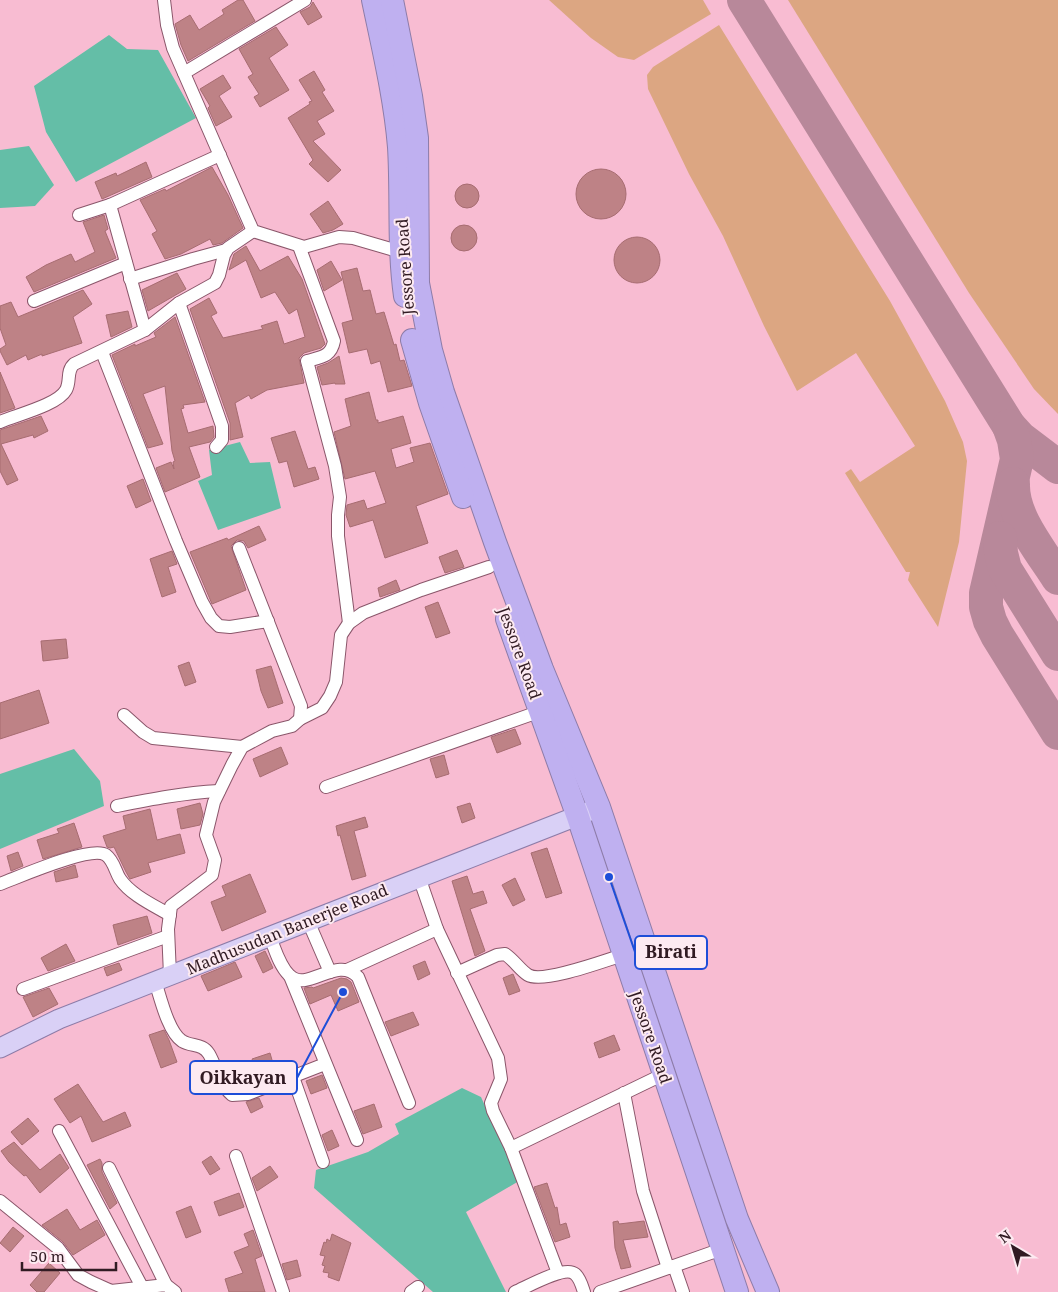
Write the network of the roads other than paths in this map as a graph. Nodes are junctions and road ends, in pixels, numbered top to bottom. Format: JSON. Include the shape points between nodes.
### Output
{"nodes":[{"id":1,"x":164,"y":0,"type":"edge"},
{"id":2,"x":305,"y":0,"type":"edge"},
{"id":3,"x":373,"y":0,"type":"edge"},
{"id":4,"x":392,"y":0,"type":"edge"},
{"id":5,"x":184,"y":73,"type":"junction"},
{"id":6,"x":220,"y":155,"type":"junction"},
{"id":7,"x":110,"y":205,"type":"junction"},
{"id":8,"x":79,"y":215,"type":"dead end"},
{"id":9,"x":253,"y":231,"type":"junction"},
{"id":10,"x":299,"y":246,"type":"junction"},
{"id":11,"x":226,"y":250,"type":"junction"},
{"id":12,"x":400,"y":252,"type":"junction"},
{"id":13,"x":126,"y":263,"type":"junction"},
{"id":14,"x":130,"y":279,"type":"junction"},
{"id":15,"x":34,"y":301,"type":"dead end"},
{"id":16,"x":179,"y":303,"type":"junction"},
{"id":17,"x":145,"y":330,"type":"junction"},
{"id":18,"x":102,"y":352,"type":"junction"},
{"id":19,"x":0,"y":422,"type":"edge"},
{"id":20,"x":216,"y":447,"type":"dead end"},
{"id":21,"x":239,"y":548,"type":"dead end"},
{"id":22,"x":489,"y":567,"type":"junction"},
{"id":23,"x":268,"y":621,"type":"junction"},
{"id":24,"x":349,"y":623,"type":"junction"},
{"id":25,"x":541,"y":711,"type":"junction"},
{"id":26,"x":124,"y":715,"type":"dead end"},
{"id":27,"x":300,"y":719,"type":"junction"},
{"id":28,"x":242,"y":747,"type":"junction"},
{"id":29,"x":326,"y":787,"type":"dead end"},
{"id":30,"x":219,"y":791,"type":"junction"},
{"id":31,"x":117,"y":806,"type":"dead end"},
{"id":32,"x":599,"y":807,"type":"junction"},
{"id":33,"x":578,"y":816,"type":"junction"},
{"id":34,"x":419,"y":877,"type":"junction"},
{"id":35,"x":0,"y":884,"type":"edge"},
{"id":36,"x":170,"y":914,"type":"junction"},
{"id":37,"x":308,"y":921,"type":"junction"},
{"id":38,"x":437,"y":929,"type":"junction"},
{"id":39,"x":168,"y":936,"type":"junction"},
{"id":40,"x":270,"y":937,"type":"junction"},
{"id":41,"x":623,"y":955,"type":"junction"},
{"id":42,"x":347,"y":970,"type":"junction"},
{"id":43,"x":330,"y":972,"type":"junction"},
{"id":44,"x":457,"y":973,"type":"junction"},
{"id":45,"x":290,"y":976,"type":"junction"},
{"id":46,"x":163,"y":978,"type":"junction"},
{"id":47,"x":23,"y":989,"type":"dead end"},
{"id":48,"x":0,"y":1048,"type":"edge"},
{"id":49,"x":326,"y":1064,"type":"junction"},
{"id":50,"x":664,"y":1074,"type":"junction"},
{"id":51,"x":293,"y":1077,"type":"junction"},
{"id":52,"x":624,"y":1094,"type":"junction"},
{"id":53,"x":408,"y":1103,"type":"dead end"},
{"id":54,"x":59,"y":1131,"type":"dead end"},
{"id":55,"x":357,"y":1140,"type":"dead end"},
{"id":56,"x":510,"y":1148,"type":"junction"},
{"id":57,"x":236,"y":1156,"type":"dead end"},
{"id":58,"x":323,"y":1162,"type":"dead end"},
{"id":59,"x":109,"y":1168,"type":"dead end"},
{"id":60,"x":0,"y":1202,"type":"edge"},
{"id":61,"x":722,"y":1249,"type":"junction"},
{"id":62,"x":671,"y":1267,"type":"junction"},
{"id":63,"x":558,"y":1273,"type":"junction"},
{"id":64,"x":631,"y":1287,"type":"edge"},
{"id":65,"x":171,"y":1288,"type":"edge"},
{"id":66,"x":146,"y":1289,"type":"edge"},
{"id":67,"x":283,"y":1292,"type":"edge"},
{"id":68,"x":515,"y":1292,"type":"edge"},
{"id":69,"x":584,"y":1292,"type":"edge"},
{"id":70,"x":600,"y":1292,"type":"edge"},
{"id":71,"x":683,"y":1292,"type":"edge"},
{"id":72,"x":737,"y":1292,"type":"edge"},
{"id":73,"x":768,"y":1292,"type":"edge"}],
"edges":[{"from":1,"to":5,"type":"street","via":[[173,48]]},
{"from":2,"to":5,"type":"street"},
{"from":3,"to":12,"type":"highway","name":"Jessore Road","via":[[396,117]]},
{"from":4,"to":32,"type":"highway","via":[[417,138],[418,283],[430,350],[495,542],[542,669]]},
{"from":5,"to":6,"type":"street"},
{"from":6,"to":7,"type":"street"},
{"from":6,"to":9,"type":"street"},
{"from":7,"to":8,"type":"street"},
{"from":7,"to":13,"type":"street"},
{"from":9,"to":10,"type":"street"},
{"from":9,"to":11,"type":"street"},
{"from":10,"to":12,"type":"street","via":[[339,237]]},
{"from":10,"to":24,"type":"street","via":[[334,341],[332,350],[325,356],[307,361],[340,497],[338,536]]},
{"from":11,"to":14,"type":"street"},
{"from":11,"to":16,"type":"street","via":[[215,282]]},
{"from":12,"to":22,"type":"highway","name":"Jessore Road","via":[[408,319],[419,367]]},
{"from":13,"to":14,"type":"street"},
{"from":13,"to":15,"type":"street"},
{"from":14,"to":17,"type":"street"},
{"from":16,"to":17,"type":"street"},
{"from":16,"to":20,"type":"street","via":[[219,413],[223,434]]},
{"from":17,"to":18,"type":"street"},
{"from":18,"to":19,"type":"street","via":[[70,368],[68,388],[53,401]]},
{"from":18,"to":23,"type":"street","via":[[176,541],[211,618],[219,626],[230,627]]},
{"from":21,"to":23,"type":"street"},
{"from":22,"to":24,"type":"street","via":[[363,613]]},
{"from":22,"to":25,"type":"highway","name":"Jessore Road"},
{"from":23,"to":27,"type":"street","via":[[301,706]]},
{"from":24,"to":27,"type":"street","via":[[342,635],[336,682],[330,696],[322,708]]},
{"from":25,"to":29,"type":"street"},
{"from":25,"to":33,"type":"highway","name":"Jessore Road"},
{"from":26,"to":28,"type":"street","via":[[153,738]]},
{"from":27,"to":28,"type":"street","via":[[292,726],[272,731]]},
{"from":28,"to":30,"type":"street"},
{"from":30,"to":31,"type":"street","via":[[188,792]]},
{"from":30,"to":36,"type":"street","via":[[206,835],[215,860],[212,875],[171,906]]},
{"from":32,"to":33,"type":"main road","name":"Madhusudan Banerjee Road"},
{"from":32,"to":73,"type":"highway","via":[[737,1219]]},
{"from":33,"to":34,"type":"main road","name":"Madhusudan Banerjee Road"},
{"from":33,"to":41,"type":"highway","name":"Jessore Road"},
{"from":34,"to":37,"type":"main road","name":"Madhusudan Banerjee Road"},
{"from":34,"to":38,"type":"street"},
{"from":35,"to":36,"type":"street","via":[[64,860],[98,852],[106,854],[128,888]]},
{"from":36,"to":39,"type":"street"},
{"from":37,"to":40,"type":"main road","name":"Madhusudan Banerjee Road"},
{"from":37,"to":43,"type":"street"},
{"from":38,"to":42,"type":"street"},
{"from":38,"to":44,"type":"street"},
{"from":39,"to":46,"type":"street"},
{"from":39,"to":47,"type":"street"},
{"from":40,"to":45,"type":"street"},
{"from":40,"to":46,"type":"main road","name":"Madhusudan Banerjee Road"},
{"from":41,"to":44,"type":"street","via":[[539,978],[530,976],[505,954]]},
{"from":41,"to":50,"type":"highway","name":"Jessore Road"},
{"from":42,"to":43,"type":"street"},
{"from":42,"to":53,"type":"street","via":[[353,972],[361,983]]},
{"from":43,"to":45,"type":"street","via":[[300,981]]},
{"from":44,"to":56,"type":"street","via":[[498,1058],[501,1079],[491,1103]]},
{"from":45,"to":49,"type":"street"},
{"from":46,"to":48,"type":"main road","name":"Madhusudan Banerjee Road","via":[[59,1019]]},
{"from":46,"to":51,"type":"street","via":[[169,1023],[174,1033],[181,1041],[203,1047],[225,1089],[232,1095],[248,1094]]},
{"from":49,"to":51,"type":"street"},
{"from":49,"to":55,"type":"street"},
{"from":50,"to":52,"type":"street"},
{"from":50,"to":61,"type":"highway","name":"Jessore Road"},
{"from":51,"to":58,"type":"street"},
{"from":52,"to":56,"type":"street"},
{"from":52,"to":62,"type":"street","via":[[644,1191]]},
{"from":54,"to":66,"type":"street"},
{"from":56,"to":63,"type":"street"},
{"from":57,"to":67,"type":"street"},
{"from":59,"to":65,"type":"street"},
{"from":60,"to":66,"type":"street","via":[[58,1248],[78,1276],[111,1291]]},
{"from":61,"to":62,"type":"street"},
{"from":61,"to":72,"type":"highway","name":"Jessore Road"},
{"from":62,"to":64,"type":"street"},
{"from":62,"to":71,"type":"street"},
{"from":63,"to":68,"type":"street"},
{"from":63,"to":69,"type":"street","via":[[569,1270],[575,1273]]},
{"from":64,"to":70,"type":"street"},
{"from":65,"to":66,"type":"street"}]}
